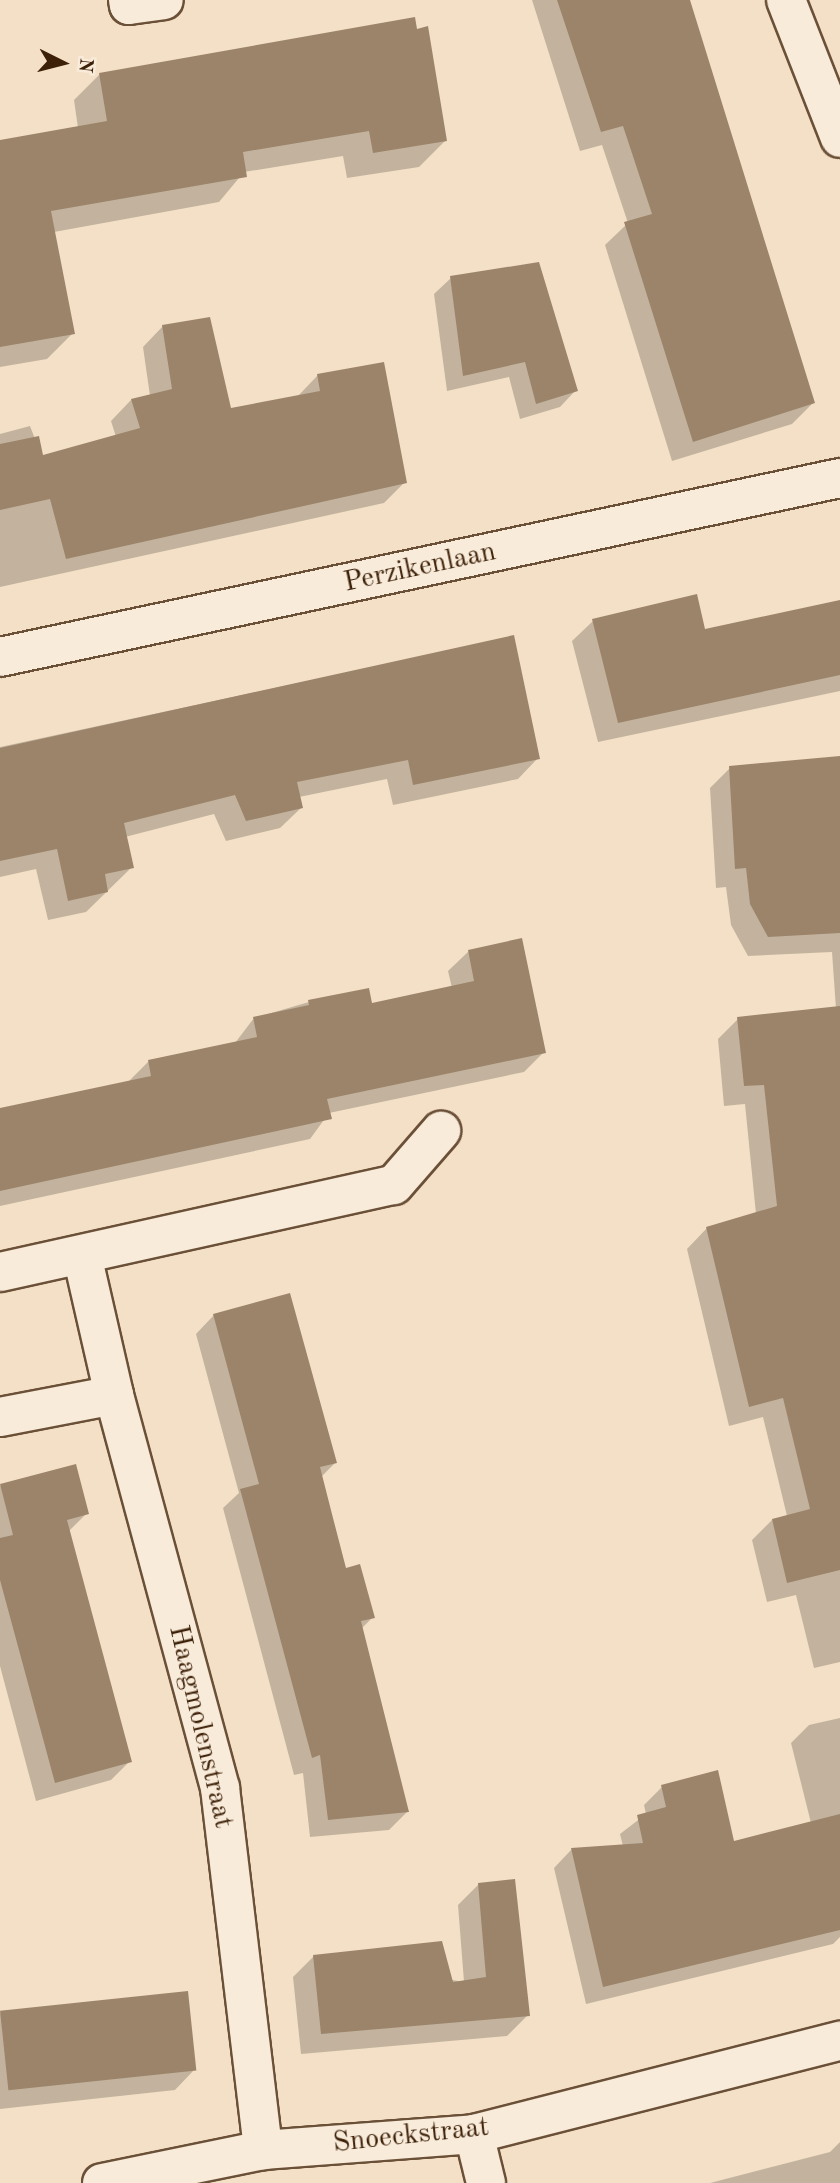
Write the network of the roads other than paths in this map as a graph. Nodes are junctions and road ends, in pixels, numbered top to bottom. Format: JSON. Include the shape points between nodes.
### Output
{"nodes":[{"id":1,"x":128,"y":0,"type":"edge"},
{"id":2,"x":164,"y":0,"type":"edge"},
{"id":3,"x":786,"y":0,"type":"edge"},
{"id":4,"x":840,"y":138,"type":"edge"},
{"id":5,"x":840,"y":478,"type":"edge"},
{"id":6,"x":0,"y":657,"type":"edge"},
{"id":7,"x":440,"y":1131,"type":"dead end"},
{"id":8,"x":82,"y":1255,"type":"junction"},
{"id":9,"x":0,"y":1272,"type":"edge"},
{"id":10,"x":114,"y":1395,"type":"junction"},
{"id":11,"x":0,"y":1417,"type":"edge"},
{"id":12,"x":840,"y":2041,"type":"edge"},
{"id":13,"x":474,"y":2134,"type":"junction"},
{"id":14,"x":263,"y":2150,"type":"junction"},
{"id":15,"x":102,"y":2183,"type":"edge"},
{"id":16,"x":486,"y":2183,"type":"edge"}],
"edges":[{"from":1,"to":2,"type":"street","via":[[129,5]]},
{"from":3,"to":4,"type":"street"},
{"from":5,"to":6,"type":"street","name":"Perzikenlaan"},
{"from":7,"to":8,"type":"street","via":[[394,1185]]},
{"from":8,"to":9,"type":"street"},
{"from":8,"to":10,"type":"street","name":"Haagmolenstraat"},
{"from":10,"to":11,"type":"street"},
{"from":10,"to":14,"type":"street","name":"Haagmolenstraat","via":[[213,1756]]},
{"from":12,"to":13,"type":"street","name":"Snoeckstraat"},
{"from":13,"to":14,"type":"street","name":"Snoeckstraat"},
{"from":13,"to":16,"type":"street"},
{"from":14,"to":15,"type":"street","name":"Snoeckstraat"}]}
